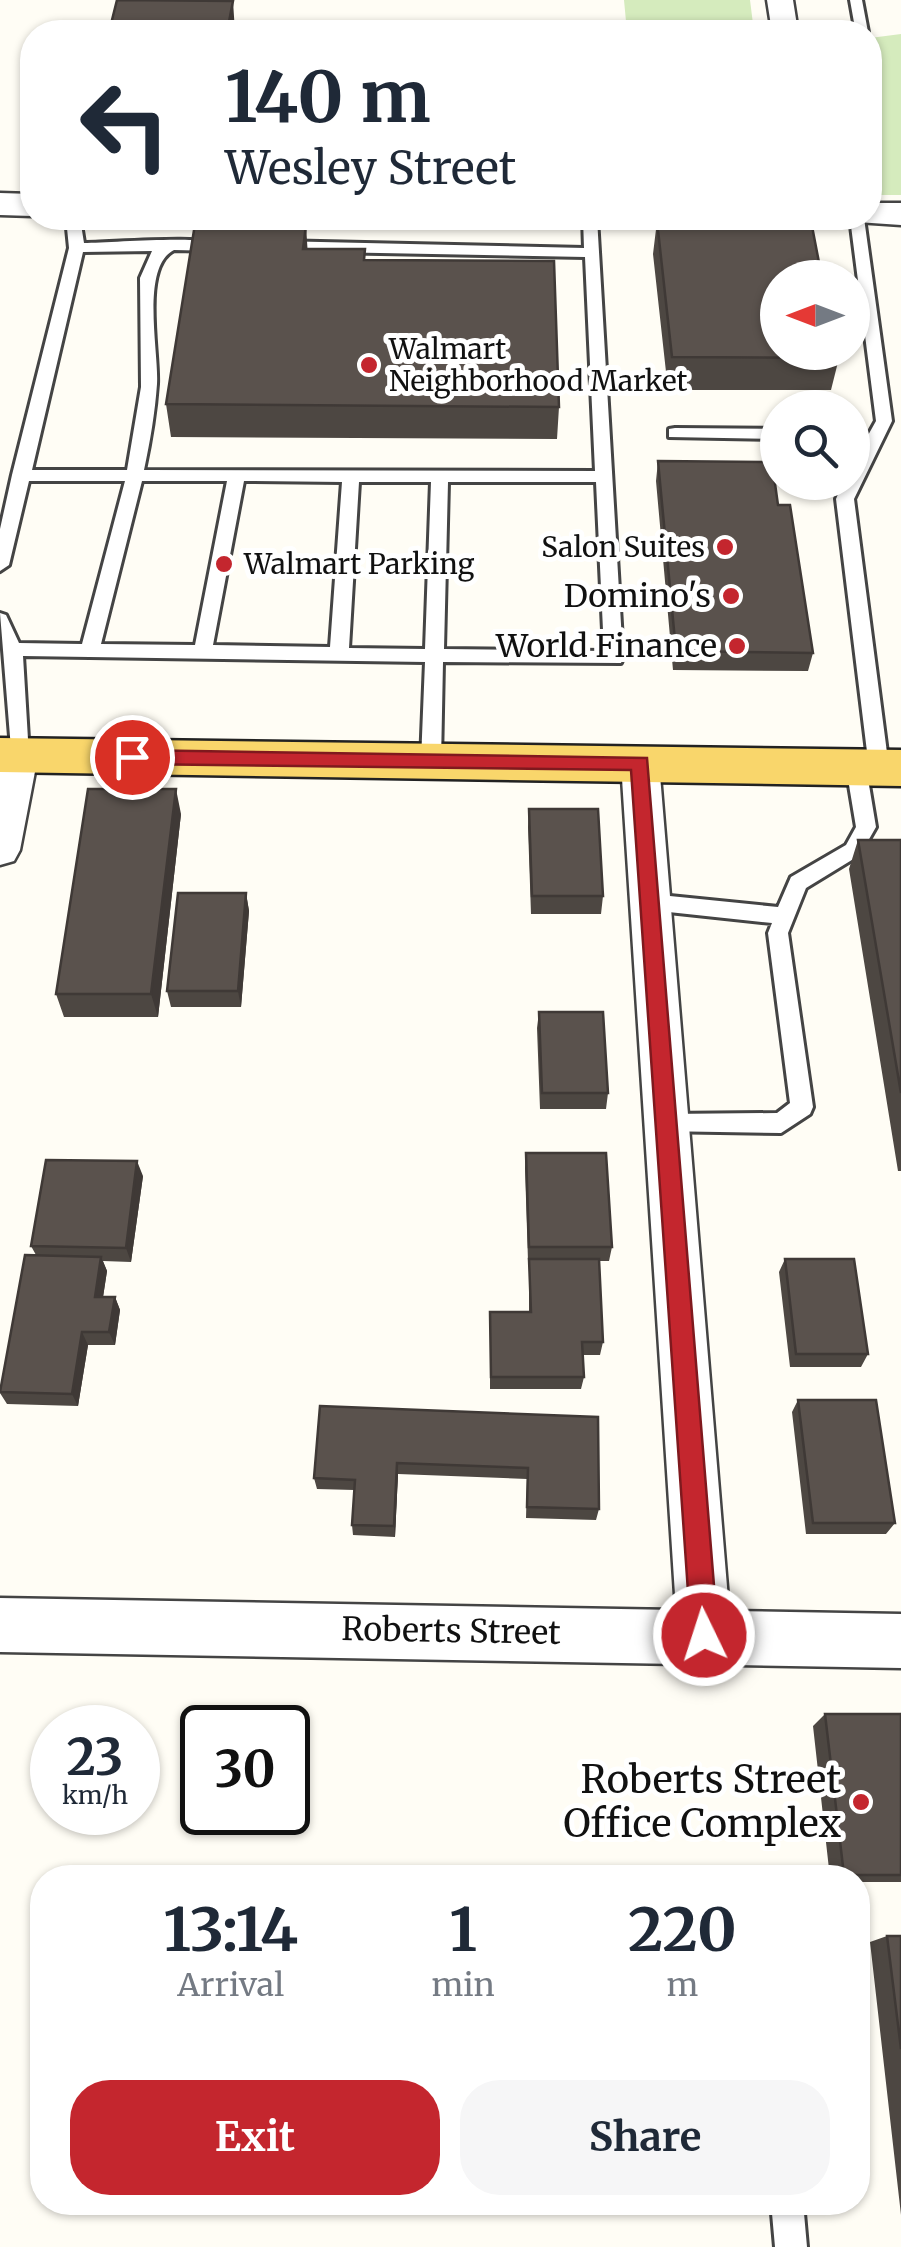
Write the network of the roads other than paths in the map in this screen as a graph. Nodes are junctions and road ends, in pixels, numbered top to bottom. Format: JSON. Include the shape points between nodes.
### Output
{"nodes":[{"id":1,"x":74,"y":230,"type":"edge"},
{"id":2,"x":591,"y":230,"type":"edge"},
{"id":3,"x":860,"y":230,"type":"edge"},
{"id":4,"x":240,"y":245,"type":"edge"},
{"id":5,"x":167,"y":246,"type":"junction"},
{"id":6,"x":260,"y":246,"type":"edge"},
{"id":7,"x":76,"y":248,"type":"junction"},
{"id":8,"x":592,"y":253,"type":"junction"},
{"id":9,"x":675,"y":434,"type":"dead end"},
{"id":10,"x":760,"y":434,"type":"edge"},
{"id":11,"x":870,"y":436,"type":"edge"},
{"id":12,"x":134,"y":473,"type":"junction"},
{"id":13,"x":237,"y":474,"type":"junction"},
{"id":14,"x":20,"y":475,"type":"junction"},
{"id":15,"x":351,"y":475,"type":"junction"},
{"id":16,"x":440,"y":476,"type":"junction"},
{"id":17,"x":604,"y":477,"type":"junction"},
{"id":18,"x":845,"y":500,"type":"edge"},
{"id":19,"x":0,"y":565,"type":"edge"},
{"id":20,"x":0,"y":619,"type":"edge"},
{"id":21,"x":13,"y":649,"type":"junction"},
{"id":22,"x":90,"y":650,"type":"junction"},
{"id":23,"x":202,"y":652,"type":"junction"},
{"id":24,"x":339,"y":654,"type":"junction"},
{"id":25,"x":434,"y":656,"type":"junction"},
{"id":26,"x":10,"y":756,"type":"edge"},
{"id":27,"x":432,"y":761,"type":"junction"},
{"id":28,"x":640,"y":763,"type":"junction"},
{"id":29,"x":879,"y":768,"type":"edge"},
{"id":30,"x":1,"y":838,"type":"edge"},
{"id":31,"x":650,"y":902,"type":"junction"},
{"id":32,"x":785,"y":916,"type":"junction"},
{"id":33,"x":667,"y":1124,"type":"junction"},
{"id":34,"x":0,"y":1626,"type":"edge"},
{"id":35,"x":704,"y":1635,"type":"junction"},
{"id":36,"x":901,"y":1641,"type":"edge"},
{"id":37,"x":788,"y":2215,"type":"edge"},
{"id":38,"x":790,"y":2247,"type":"edge"}],
"edges":[{"from":1,"to":7,"type":"lane"},
{"from":2,"to":8,"type":"lane"},
{"from":3,"to":11,"type":"lane","via":[[884,421]]},
{"from":4,"to":5,"type":"lane"},
{"from":5,"to":7,"type":"lane"},
{"from":5,"to":12,"type":"lane","via":[[156,253],[144,289],[149,386]]},
{"from":6,"to":8,"type":"lane"},
{"from":7,"to":14,"type":"lane"},
{"from":8,"to":17,"type":"lane"},
{"from":9,"to":10,"type":"lane"},
{"from":12,"to":13,"type":"lane"},
{"from":12,"to":14,"type":"lane"},
{"from":12,"to":22,"type":"lane"},
{"from":13,"to":15,"type":"lane"},
{"from":13,"to":23,"type":"lane"},
{"from":14,"to":19,"type":"lane"},
{"from":15,"to":16,"type":"lane"},
{"from":15,"to":24,"type":"lane"},
{"from":16,"to":17,"type":"lane"},
{"from":16,"to":25,"type":"lane"},
{"from":17,"to":25,"type":"lane","via":[[614,658]]},
{"from":18,"to":29,"type":"lane"},
{"from":20,"to":21,"type":"lane"},
{"from":21,"to":22,"type":"lane"},
{"from":21,"to":26,"type":"lane"},
{"from":22,"to":23,"type":"lane"},
{"from":23,"to":24,"type":"lane"},
{"from":24,"to":25,"type":"lane"},
{"from":25,"to":27,"type":"lane"},
{"from":26,"to":27,"type":"main road"},
{"from":26,"to":30,"type":"street"},
{"from":27,"to":28,"type":"main road"},
{"from":28,"to":29,"type":"main road"},
{"from":28,"to":31,"type":"street"},
{"from":29,"to":32,"type":"lane","via":[[854,850],[798,882]]},
{"from":31,"to":32,"type":"lane"},
{"from":31,"to":33,"type":"street"},
{"from":32,"to":33,"type":"lane","via":[[778,934],[802,1108],[781,1124]]},
{"from":33,"to":35,"type":"street"},
{"from":34,"to":35,"type":"street","name":"Roberts Street"},
{"from":35,"to":36,"type":"street","name":"Roberts Street"},
{"from":37,"to":38,"type":"lane"}]}
